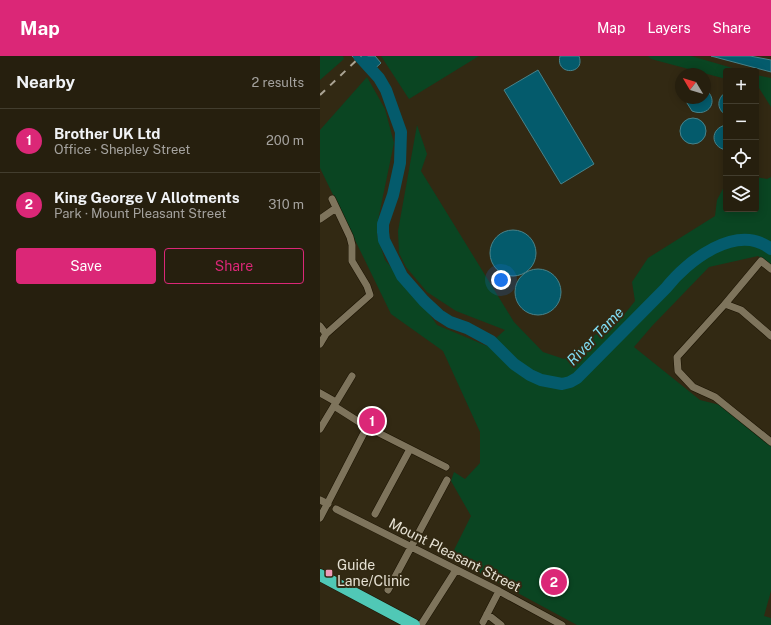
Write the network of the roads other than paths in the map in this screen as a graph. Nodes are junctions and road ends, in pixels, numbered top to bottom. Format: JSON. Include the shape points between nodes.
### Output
{"nodes":[{"id":1,"x":332,"y":198,"type":"dead end"},
{"id":2,"x":336,"y":208,"type":"junction"},
{"id":3,"x":320,"y":220,"type":"edge"},
{"id":4,"x":771,"y":269,"type":"edge"},
{"id":5,"x":725,"y":304,"type":"junction"},
{"id":6,"x":320,"y":326,"type":"edge"},
{"id":7,"x":326,"y":334,"type":"junction"},
{"id":8,"x":771,"y":336,"type":"edge"},
{"id":9,"x":320,"y":344,"type":"edge"},
{"id":10,"x":352,"y":376,"type":"dead end"},
{"id":11,"x":320,"y":393,"type":"edge"},
{"id":12,"x":335,"y":404,"type":"junction"},
{"id":13,"x":367,"y":427,"type":"junction"},
{"id":14,"x":320,"y":429,"type":"edge"},
{"id":15,"x":771,"y":442,"type":"edge"},
{"id":16,"x":410,"y":448,"type":"junction"},
{"id":17,"x":446,"y":467,"type":"dead end"},
{"id":18,"x":447,"y":480,"type":"dead end"},
{"id":19,"x":320,"y":500,"type":"edge"},
{"id":20,"x":328,"y":504,"type":"junction"},
{"id":21,"x":336,"y":509,"type":"dead end"},
{"id":22,"x":375,"y":514,"type":"dead end"},
{"id":23,"x":320,"y":518,"type":"edge"},
{"id":24,"x":411,"y":546,"type":"junction"},
{"id":25,"x":456,"y":570,"type":"junction"},
{"id":26,"x":320,"y":575,"type":"edge"},
{"id":27,"x":388,"y":590,"type":"dead end"},
{"id":28,"x":499,"y":591,"type":"junction"},
{"id":29,"x":487,"y":614,"type":"junction"},
{"id":30,"x":483,"y":622,"type":"dead end"},
{"id":31,"x":414,"y":625,"type":"edge"},
{"id":32,"x":421,"y":625,"type":"edge"},
{"id":33,"x":501,"y":625,"type":"edge"},
{"id":34,"x":562,"y":625,"type":"edge"}],
"edges":[{"from":1,"to":2,"type":"street"},
{"from":2,"to":3,"type":"street"},
{"from":2,"to":7,"type":"street","via":[[350,237],[352,261],[370,295]]},
{"from":4,"to":5,"type":"street","via":[[761,261]]},
{"from":5,"to":8,"type":"street","via":[[741,310]]},
{"from":5,"to":15,"type":"street","via":[[677,357],[678,371],[693,387],[715,397]]},
{"from":6,"to":7,"type":"street"},
{"from":7,"to":9,"type":"street"},
{"from":10,"to":12,"type":"street"},
{"from":11,"to":12,"type":"street"},
{"from":12,"to":13,"type":"street"},
{"from":12,"to":14,"type":"street"},
{"from":13,"to":16,"type":"street"},
{"from":13,"to":20,"type":"street"},
{"from":16,"to":17,"type":"street"},
{"from":16,"to":22,"type":"street"},
{"from":18,"to":24,"type":"street"},
{"from":19,"to":20,"type":"street"},
{"from":20,"to":23,"type":"street"},
{"from":21,"to":24,"type":"street","name":"Mount Pleasant Street"},
{"from":24,"to":25,"type":"street","name":"Mount Pleasant Street"},
{"from":24,"to":27,"type":"street"},
{"from":25,"to":28,"type":"street","name":"Mount Pleasant Street"},
{"from":25,"to":32,"type":"street"},
{"from":26,"to":31,"type":"highway"},
{"from":28,"to":29,"type":"street"},
{"from":28,"to":34,"type":"street","name":"Mount Pleasant Street"},
{"from":29,"to":30,"type":"street"},
{"from":29,"to":33,"type":"street"}]}
